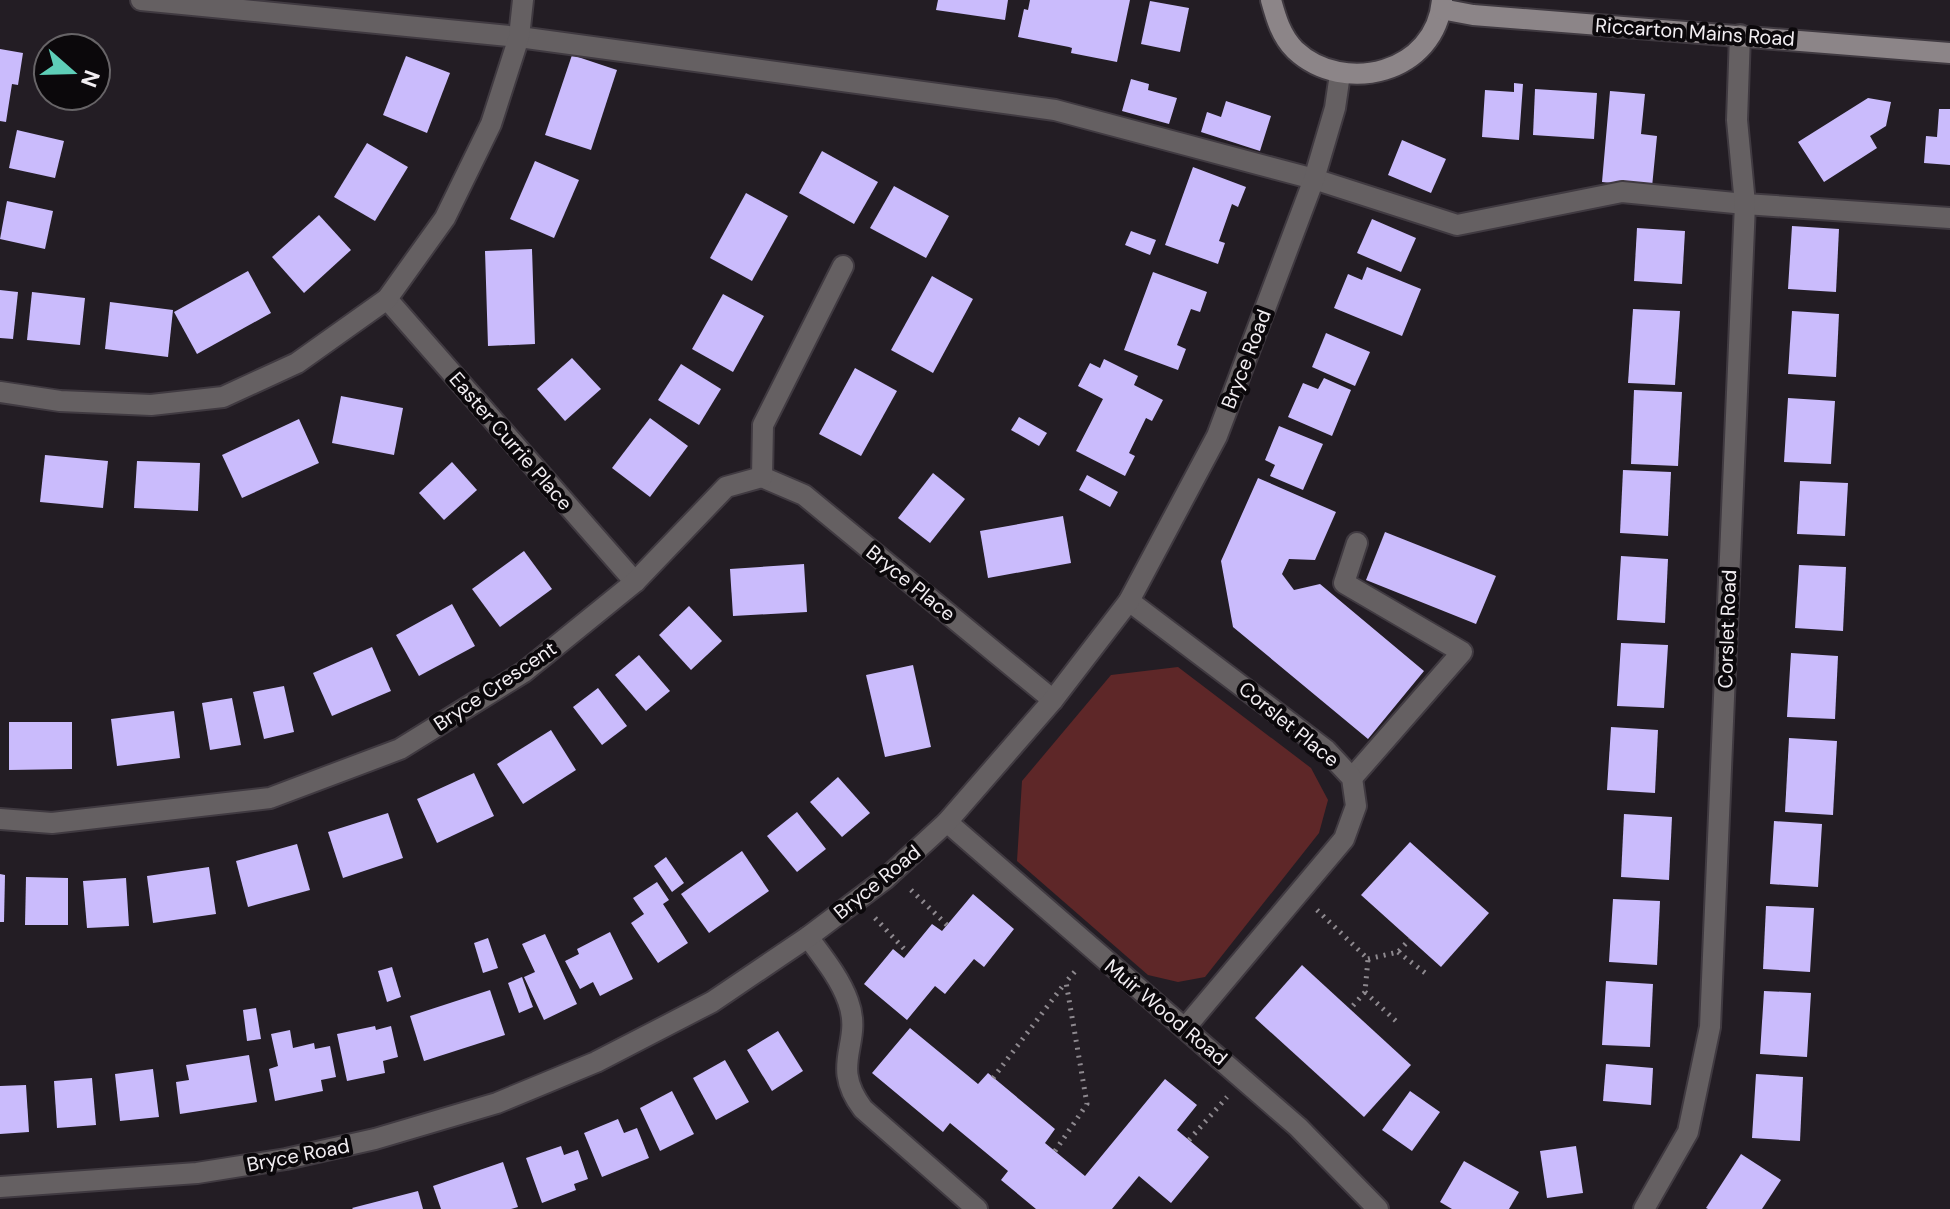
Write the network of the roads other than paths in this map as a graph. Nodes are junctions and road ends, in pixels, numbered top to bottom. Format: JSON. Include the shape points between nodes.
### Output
{"nodes":[{"id":1,"x":141,"y":0,"type":"edge"},
{"id":2,"x":523,"y":0,"type":"edge"},
{"id":3,"x":1271,"y":0,"type":"edge"},
{"id":4,"x":1442,"y":5,"type":"edge"},
{"id":5,"x":1740,"y":35,"type":"junction"},
{"id":6,"x":519,"y":37,"type":"junction"},
{"id":7,"x":1950,"y":53,"type":"edge"},
{"id":8,"x":1340,"y":74,"type":"junction"},
{"id":9,"x":1314,"y":179,"type":"junction"},
{"id":10,"x":1745,"y":204,"type":"junction"},
{"id":11,"x":1950,"y":218,"type":"edge"},
{"id":12,"x":843,"y":266,"type":"dead end"},
{"id":13,"x":387,"y":299,"type":"junction"},
{"id":14,"x":0,"y":392,"type":"edge"},
{"id":15,"x":762,"y":477,"type":"junction"},
{"id":16,"x":1357,"y":543,"type":"dead end"},
{"id":17,"x":635,"y":582,"type":"junction"},
{"id":18,"x":1129,"y":601,"type":"junction"},
{"id":19,"x":1053,"y":700,"type":"junction"},
{"id":20,"x":1352,"y":778,"type":"junction"},
{"id":21,"x":0,"y":819,"type":"edge"},
{"id":22,"x":947,"y":822,"type":"junction"},
{"id":23,"x":808,"y":937,"type":"junction"},
{"id":24,"x":1185,"y":1028,"type":"junction"},
{"id":25,"x":0,"y":1187,"type":"edge"},
{"id":26,"x":977,"y":1209,"type":"edge"},
{"id":27,"x":1378,"y":1209,"type":"edge"},
{"id":28,"x":1644,"y":1209,"type":"edge"}],
"edges":[{"from":1,"to":6,"type":"street"},
{"from":2,"to":6,"type":"street"},
{"from":3,"to":8,"type":"street","name":"Riccarton Mains Road","via":[[1278,25],[1293,48],[1315,65]]},
{"from":4,"to":5,"type":"street","name":"Riccarton Mains Road","via":[[1473,15]]},
{"from":4,"to":8,"type":"street","name":"Riccarton Mains Road","via":[[1431,34],[1392,69]]},
{"from":5,"to":7,"type":"street","name":"Riccarton Mains Road"},
{"from":5,"to":10,"type":"street","name":"Corslet Road","via":[[1737,120]]},
{"from":6,"to":9,"type":"street","via":[[1055,110]]},
{"from":6,"to":13,"type":"street","via":[[491,124],[445,218]]},
{"from":8,"to":9,"type":"street","name":"Bryce Road"},
{"from":9,"to":10,"type":"street","via":[[1457,225],[1622,192]]},
{"from":9,"to":18,"type":"street","name":"Bryce Road","via":[[1217,436]]},
{"from":10,"to":11,"type":"street"},
{"from":10,"to":28,"type":"street","name":"Corslet Road","via":[[1710,1027],[1688,1132]]},
{"from":12,"to":15,"type":"street","via":[[763,425]]},
{"from":13,"to":14,"type":"street","via":[[297,363],[223,397],[151,405]]},
{"from":13,"to":17,"type":"street","name":"Easter Currie Place"},
{"from":15,"to":17,"type":"street","name":"Bryce Crescent","via":[[726,487]]},
{"from":15,"to":19,"type":"street","name":"Bryce Place","via":[[804,495]]},
{"from":16,"to":20,"type":"street","via":[[1344,583],[1462,652]]},
{"from":17,"to":21,"type":"street","name":"Bryce Crescent","via":[[524,672],[400,749],[270,798],[52,823]]},
{"from":18,"to":19,"type":"street","name":"Bryce Road"},
{"from":18,"to":20,"type":"street","name":"Corslet Place","via":[[1326,750]]},
{"from":19,"to":22,"type":"street","name":"Bryce Road"},
{"from":20,"to":24,"type":"street","name":"Corslet Place","via":[[1356,806],[1344,839]]},
{"from":22,"to":23,"type":"street","name":"Bryce Road","via":[[893,872]]},
{"from":22,"to":24,"type":"street","name":"Muir Wood Road"},
{"from":23,"to":25,"type":"street","name":"Bryce Road","via":[[712,1002],[596,1062],[497,1103],[286,1159],[197,1173]]},
{"from":23,"to":26,"type":"street","via":[[848,1002],[849,1091]]},
{"from":24,"to":27,"type":"street","name":"Muir Wood Road","via":[[1298,1127]]}]}
